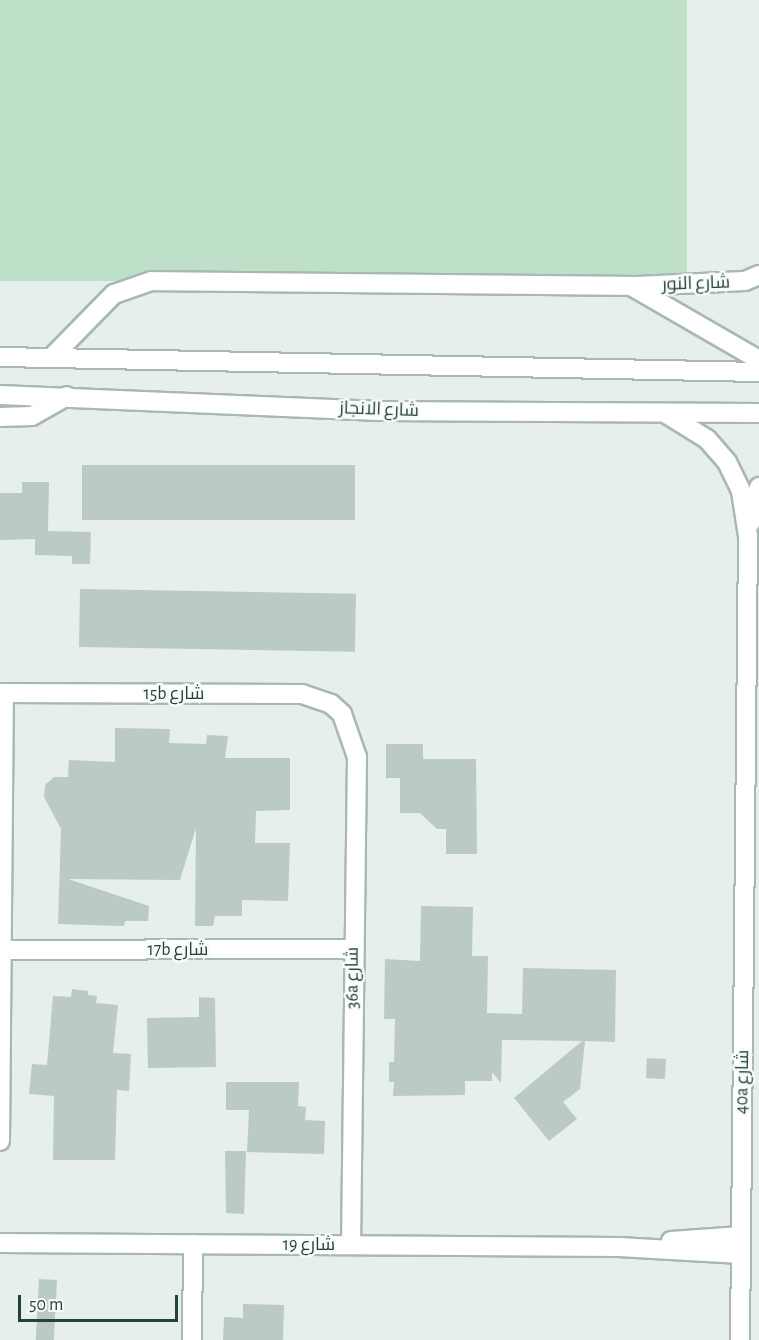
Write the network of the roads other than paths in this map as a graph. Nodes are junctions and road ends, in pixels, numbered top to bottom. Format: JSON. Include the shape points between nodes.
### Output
{"nodes":[{"id":1,"x":759,"y":275,"type":"edge"},
{"id":2,"x":631,"y":286,"type":"junction"},
{"id":3,"x":0,"y":357,"type":"edge"},
{"id":4,"x":51,"y":358,"type":"junction"},
{"id":5,"x":759,"y":360,"type":"edge"},
{"id":6,"x":759,"y":372,"type":"edge"},
{"id":7,"x":0,"y":395,"type":"edge"},
{"id":8,"x":67,"y":396,"type":"junction"},
{"id":9,"x":665,"y":413,"type":"junction"},
{"id":10,"x":759,"y":414,"type":"edge"},
{"id":11,"x":0,"y":417,"type":"edge"},
{"id":12,"x":759,"y":487,"type":"edge"},
{"id":13,"x":748,"y":536,"type":"junction"},
{"id":14,"x":2,"y":693,"type":"edge"},
{"id":15,"x":342,"y":714,"type":"joint"},
{"id":16,"x":746,"y":894,"type":"junction"},
{"id":17,"x":759,"y":912,"type":"edge"},
{"id":18,"x":754,"y":948,"type":"edge"},
{"id":19,"x":353,"y":949,"type":"junction"},
{"id":20,"x":4,"y":951,"type":"junction"},
{"id":21,"x":759,"y":982,"type":"edge"},
{"id":22,"x":744,"y":1006,"type":"junction"},
{"id":23,"x":0,"y":1141,"type":"edge"},
{"id":24,"x":0,"y":1243,"type":"edge"},
{"id":25,"x":193,"y":1244,"type":"junction"},
{"id":26,"x":351,"y":1245,"type":"junction"},
{"id":27,"x":741,"y":1245,"type":"junction"},
{"id":28,"x":192,"y":1340,"type":"edge"},
{"id":29,"x":740,"y":1340,"type":"edge"}],
"edges":[{"from":1,"to":2,"type":"street","name":"شارع النور","via":[[745,281]]},
{"from":2,"to":4,"type":"street","name":"شارع النور","via":[[151,281],[114,294]]},
{"from":2,"to":5,"type":"street"},
{"from":3,"to":4,"type":"street"},
{"from":4,"to":6,"type":"street"},
{"from":7,"to":8,"type":"street","name":"شارع الانجاز"},
{"from":8,"to":9,"type":"street","name":"شارع الانجاز","via":[[380,411]]},
{"from":8,"to":11,"type":"street","via":[[32,416]]},
{"from":9,"to":10,"type":"street","name":"شارع الانجاز"},
{"from":9,"to":13,"type":"street","name":"40a شارع","via":[[707,439],[727,462],[741,491]]},
{"from":12,"to":13,"type":"street","name":"40a شارع"},
{"from":13,"to":16,"type":"street","name":"40a شارع"},
{"from":14,"to":15,"type":"street","name":"15b شارع","via":[[302,694],[331,704]]},
{"from":14,"to":20,"type":"street"},
{"from":15,"to":19,"type":"street","name":"36a شارع","via":[[357,757]]},
{"from":16,"to":17,"type":"street"},
{"from":16,"to":18,"type":"street","name":"40a شارع"},
{"from":18,"to":22,"type":"street","name":"40a شارع"},
{"from":19,"to":20,"type":"street","name":"17b شارع"},
{"from":19,"to":26,"type":"street","name":"36a شارع"},
{"from":20,"to":23,"type":"street"},
{"from":21,"to":22,"type":"street"},
{"from":22,"to":27,"type":"street","name":"40a شارع"},
{"from":24,"to":25,"type":"street","name":"شارع 19"},
{"from":25,"to":26,"type":"street","name":"شارع 19"},
{"from":25,"to":28,"type":"street"},
{"from":26,"to":27,"type":"street","name":"شارع 19"},
{"from":27,"to":29,"type":"street","name":"40a شارع"}]}
